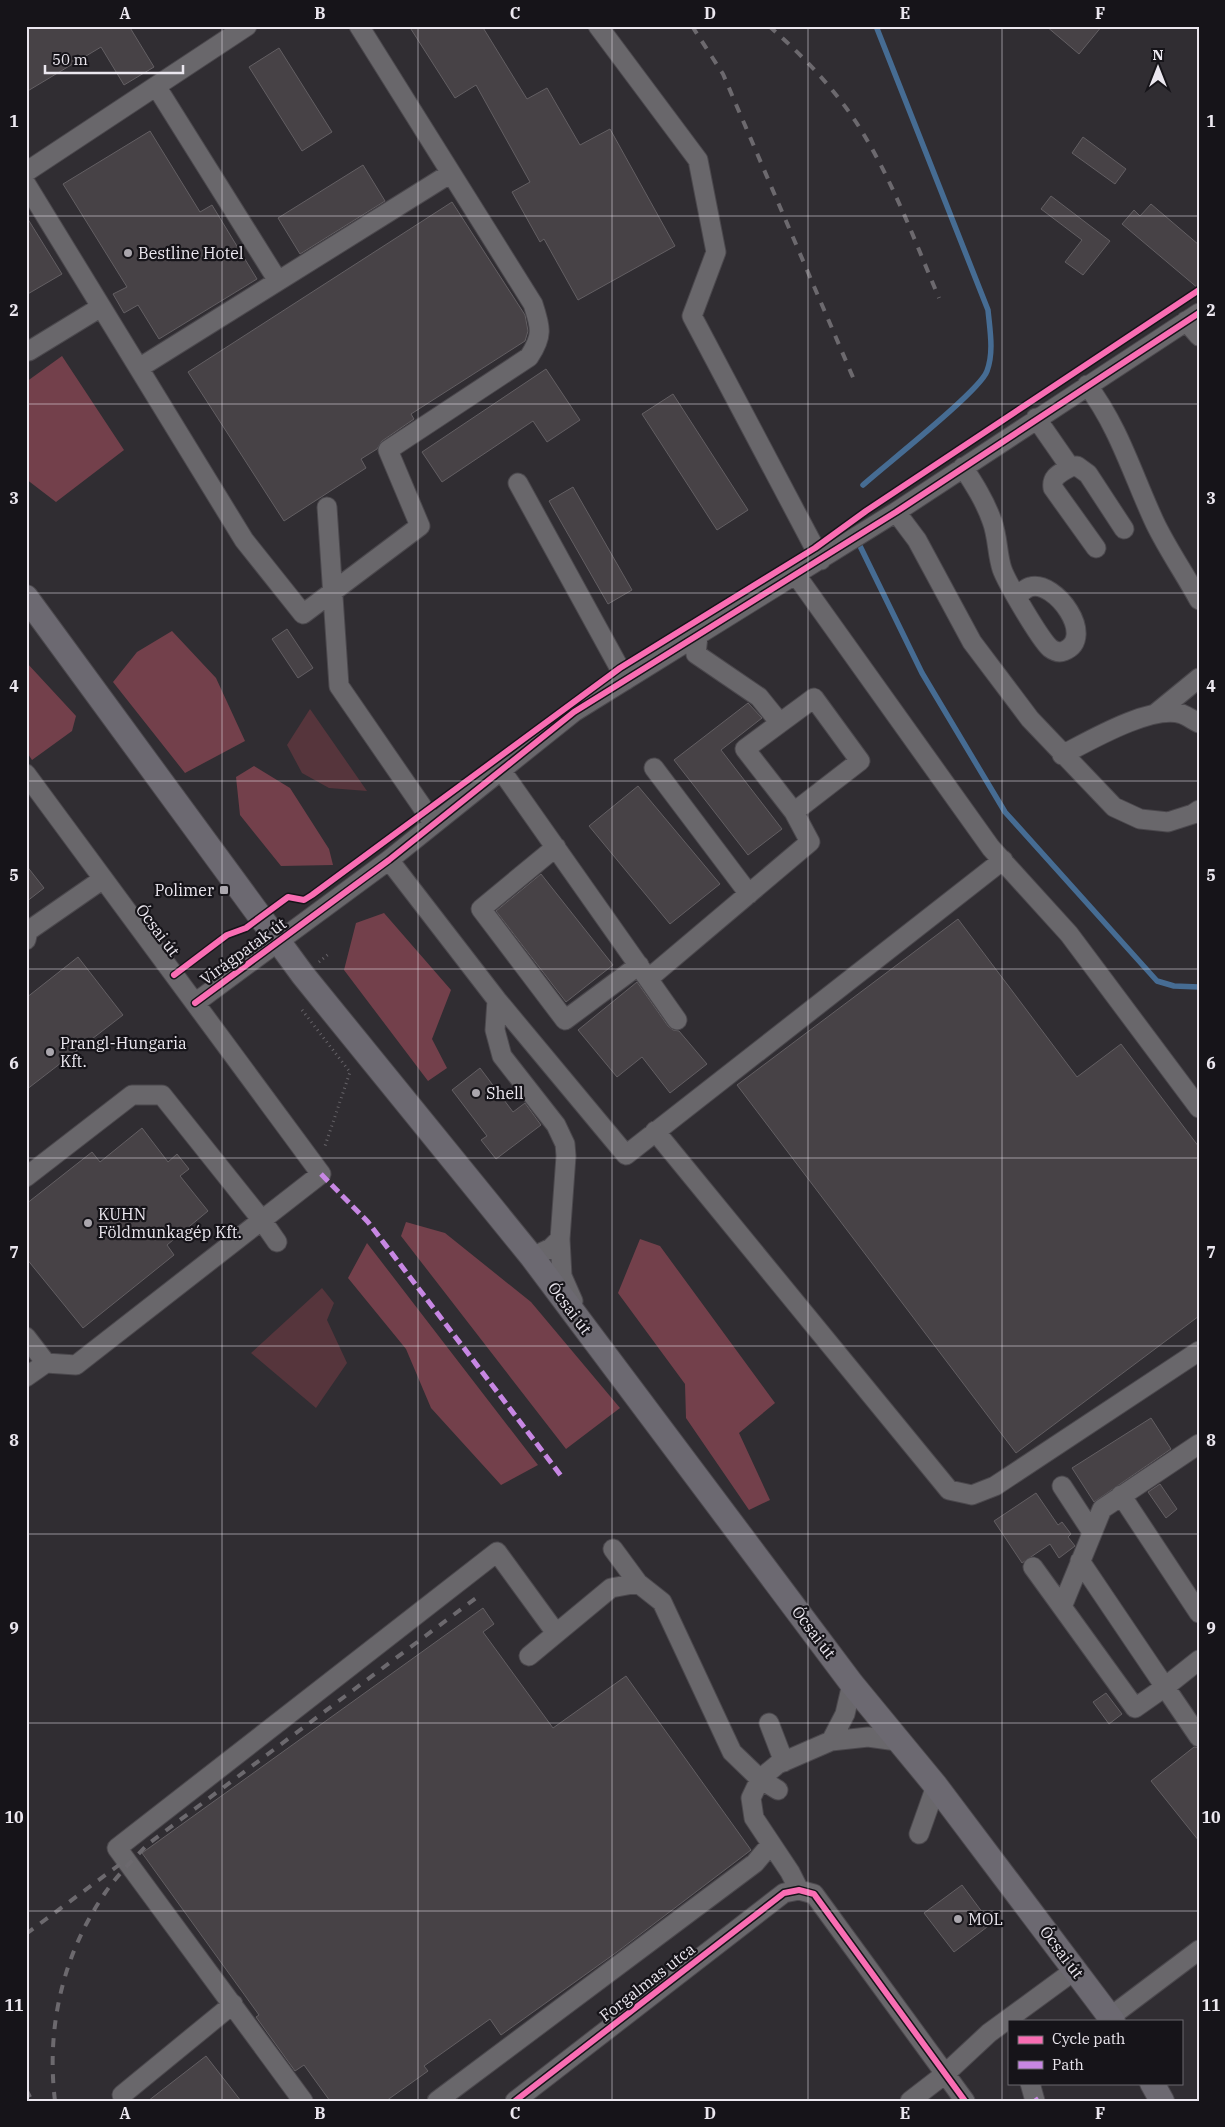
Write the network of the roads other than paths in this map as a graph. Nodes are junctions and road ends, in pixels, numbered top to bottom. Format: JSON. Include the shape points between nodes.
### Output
{"nodes":[{"id":1,"x":247,"y":26,"type":"edge"},
{"id":2,"x":359,"y":26,"type":"edge"},
{"id":3,"x":598,"y":26,"type":"edge"},
{"id":4,"x":156,"y":86,"type":"junction"},
{"id":5,"x":26,"y":172,"type":"edge"},
{"id":6,"x":451,"y":173,"type":"junction"},
{"id":7,"x":26,"y":184,"type":"edge"},
{"id":8,"x":278,"y":281,"type":"junction"},
{"id":9,"x":101,"y":307,"type":"junction"},
{"id":10,"x":1192,"y":317,"type":"edge"},
{"id":11,"x":1199,"y":336,"type":"edge"},
{"id":12,"x":27,"y":352,"type":"edge"},
{"id":13,"x":139,"y":368,"type":"junction"},
{"id":14,"x":1087,"y":385,"type":"junction"},
{"id":15,"x":1036,"y":418,"type":"junction"},
{"id":16,"x":963,"y":467,"type":"junction"},
{"id":17,"x":1070,"y":467,"type":"junction"},
{"id":18,"x":518,"y":483,"type":"dead end"},
{"id":19,"x":327,"y":507,"type":"dead end"},
{"id":20,"x":896,"y":512,"type":"junction"},
{"id":21,"x":1124,"y":529,"type":"dead end"},
{"id":22,"x":1096,"y":548,"type":"dead end"},
{"id":23,"x":821,"y":560,"type":"junction"},
{"id":24,"x":796,"y":575,"type":"junction"},
{"id":25,"x":333,"y":591,"type":"junction"},
{"id":26,"x":1017,"y":595,"type":"dead end"},
{"id":27,"x":26,"y":598,"type":"edge"},
{"id":28,"x":1199,"y":600,"type":"edge"},
{"id":29,"x":698,"y":636,"type":"junction"},
{"id":30,"x":1199,"y":678,"type":"edge"},
{"id":31,"x":626,"y":680,"type":"junction"},
{"id":32,"x":1155,"y":714,"type":"junction"},
{"id":33,"x":780,"y":723,"type":"junction"},
{"id":34,"x":1199,"y":723,"type":"edge"},
{"id":35,"x":1062,"y":755,"type":"junction"},
{"id":36,"x":654,"y":768,"type":"dead end"},
{"id":37,"x":501,"y":770,"type":"junction"},
{"id":38,"x":26,"y":774,"type":"edge"},
{"id":39,"x":1199,"y":810,"type":"edge"},
{"id":40,"x":794,"y":812,"type":"junction"},
{"id":41,"x":434,"y":824,"type":"junction"},
{"id":42,"x":556,"y":847,"type":"junction"},
{"id":43,"x":389,"y":860,"type":"junction"},
{"id":44,"x":1003,"y":860,"type":"junction"},
{"id":45,"x":103,"y":879,"type":"junction"},
{"id":46,"x":749,"y":894,"type":"junction"},
{"id":47,"x":27,"y":934,"type":"edge"},
{"id":48,"x":279,"y":941,"type":"junction"},
{"id":49,"x":644,"y":972,"type":"junction"},
{"id":50,"x":497,"y":1000,"type":"junction"},
{"id":51,"x":195,"y":1003,"type":"junction"},
{"id":52,"x":677,"y":1020,"type":"dead end"},
{"id":53,"x":1199,"y":1108,"type":"edge"},
{"id":54,"x":655,"y":1131,"type":"junction"},
{"id":55,"x":26,"y":1177,"type":"edge"},
{"id":56,"x":261,"y":1219,"type":"junction"},
{"id":57,"x":560,"y":1239,"type":"junction"},
{"id":58,"x":277,"y":1242,"type":"dead end"},
{"id":59,"x":532,"y":1257,"type":"junction"},
{"id":60,"x":26,"y":1337,"type":"edge"},
{"id":61,"x":1199,"y":1351,"type":"edge"},
{"id":62,"x":610,"y":1361,"type":"junction"},
{"id":63,"x":46,"y":1363,"type":"junction"},
{"id":64,"x":26,"y":1377,"type":"edge"},
{"id":65,"x":1199,"y":1444,"type":"edge"},
{"id":66,"x":1062,"y":1486,"type":"dead end"},
{"id":67,"x":1121,"y":1495,"type":"junction"},
{"id":68,"x":1092,"y":1532,"type":"junction"},
{"id":69,"x":613,"y":1549,"type":"dead end"},
{"id":70,"x":1080,"y":1561,"type":"junction"},
{"id":71,"x":1033,"y":1567,"type":"dead end"},
{"id":72,"x":638,"y":1583,"type":"junction"},
{"id":73,"x":1062,"y":1607,"type":"junction"},
{"id":74,"x":1199,"y":1613,"type":"edge"},
{"id":75,"x":556,"y":1634,"type":"junction"},
{"id":76,"x":529,"y":1656,"type":"dead end"},
{"id":77,"x":1199,"y":1660,"type":"edge"},
{"id":78,"x":852,"y":1684,"type":"junction"},
{"id":79,"x":1165,"y":1686,"type":"junction"},
{"id":80,"x":769,"y":1723,"type":"dead end"},
{"id":81,"x":1199,"y":1737,"type":"edge"},
{"id":82,"x":897,"y":1740,"type":"junction"},
{"id":83,"x":831,"y":1741,"type":"junction"},
{"id":84,"x":784,"y":1762,"type":"junction"},
{"id":85,"x":760,"y":1778,"type":"junction"},
{"id":86,"x":936,"y":1786,"type":"junction"},
{"id":87,"x":778,"y":1790,"type":"dead end"},
{"id":88,"x":918,"y":1834,"type":"dead end"},
{"id":89,"x":771,"y":1844,"type":"junction"},
{"id":90,"x":799,"y":1890,"type":"junction"},
{"id":91,"x":1199,"y":1950,"type":"edge"},
{"id":92,"x":1075,"y":1970,"type":"junction"},
{"id":93,"x":233,"y":2004,"type":"junction"},
{"id":94,"x":1016,"y":2016,"type":"edge"},
{"id":95,"x":1111,"y":2019,"type":"edge"},
{"id":96,"x":1008,"y":2021,"type":"edge"},
{"id":97,"x":945,"y":2074,"type":"junction"},
{"id":98,"x":1030,"y":2084,"type":"edge"},
{"id":99,"x":1153,"y":2084,"type":"edge"},
{"id":100,"x":122,"y":2094,"type":"dead end"},
{"id":101,"x":303,"y":2101,"type":"edge"},
{"id":102,"x":437,"y":2101,"type":"edge"},
{"id":103,"x":515,"y":2101,"type":"edge"},
{"id":104,"x":910,"y":2101,"type":"edge"},
{"id":105,"x":965,"y":2101,"type":"edge"},
{"id":106,"x":1035,"y":2101,"type":"edge"},
{"id":107,"x":1162,"y":2101,"type":"edge"}],
"edges":[{"from":1,"to":4,"type":"street"},
{"from":2,"to":6,"type":"street"},
{"from":3,"to":23,"type":"street","via":[[698,160],[716,252],[692,316]]},
{"from":4,"to":5,"type":"street"},
{"from":4,"to":8,"type":"street"},
{"from":6,"to":8,"type":"street"},
{"from":6,"to":25,"type":"street","via":[[533,304],[539,323],[539,342],[529,357],[388,450],[420,526]]},
{"from":7,"to":9,"type":"street"},
{"from":8,"to":13,"type":"street"},
{"from":9,"to":12,"type":"street"},
{"from":9,"to":13,"type":"street"},
{"from":10,"to":11,"type":"street"},
{"from":10,"to":14,"type":"street","name":"Virágpatak út"},
{"from":13,"to":25,"type":"street","via":[[244,540],[303,614]]},
{"from":14,"to":15,"type":"street","name":"Virágpatak út"},
{"from":14,"to":28,"type":"street","via":[[1122,443],[1164,542]]},
{"from":15,"to":16,"type":"street","name":"Virágpatak út"},
{"from":15,"to":17,"type":"street"},
{"from":16,"to":20,"type":"street","name":"Virágpatak út"},
{"from":16,"to":26,"type":"street","via":[[981,495],[992,521],[1003,572]]},
{"from":17,"to":21,"type":"street","via":[[1082,468]]},
{"from":17,"to":22,"type":"street","via":[[1055,477],[1053,488]]},
{"from":18,"to":31,"type":"street"},
{"from":19,"to":25,"type":"street"},
{"from":20,"to":23,"type":"street","name":"Virágpatak út"},
{"from":20,"to":35,"type":"street","via":[[917,540],[972,642],[1030,719]]},
{"from":23,"to":24,"type":"street","name":"Virágpatak út"},
{"from":24,"to":29,"type":"street","name":"Virágpatak út"},
{"from":24,"to":44,"type":"street","via":[[991,848]]},
{"from":25,"to":41,"type":"street","via":[[339,686]]},
{"from":27,"to":48,"type":"main road","name":"Ócsai út"},
{"from":29,"to":31,"type":"street","name":"Virágpatak út"},
{"from":29,"to":33,"type":"street","via":[[696,654],[759,697]]},
{"from":30,"to":32,"type":"street"},
{"from":31,"to":37,"type":"street","name":"Virágpatak út","via":[[574,712]]},
{"from":32,"to":34,"type":"street","via":[[1181,714]]},
{"from":32,"to":35,"type":"street","via":[[1124,724]]},
{"from":33,"to":40,"type":"street","via":[[745,749]]},
{"from":33,"to":40,"type":"street","via":[[814,698],[860,761]]},
{"from":35,"to":39,"type":"street","via":[[1114,807],[1140,819],[1168,822]]},
{"from":36,"to":46,"type":"street"},
{"from":37,"to":41,"type":"street","name":"Virágpatak út"},
{"from":37,"to":42,"type":"street"},
{"from":38,"to":45,"type":"street","name":"Ócsai út"},
{"from":40,"to":46,"type":"street","via":[[810,842]]},
{"from":41,"to":43,"type":"street","name":"Virágpatak út"},
{"from":42,"to":49,"type":"street"},
{"from":42,"to":49,"type":"street","via":[[480,909],[565,1020]]},
{"from":43,"to":48,"type":"street","name":"Virágpatak út"},
{"from":43,"to":50,"type":"street"},
{"from":44,"to":53,"type":"street","via":[[1069,934]]},
{"from":44,"to":54,"type":"street"},
{"from":45,"to":47,"type":"street"},
{"from":45,"to":51,"type":"street","name":"Ócsai út"},
{"from":46,"to":49,"type":"street"},
{"from":48,"to":51,"type":"street","name":"Virágpatak út"},
{"from":48,"to":59,"type":"main road","name":"Ócsai út","via":[[303,976]]},
{"from":49,"to":52,"type":"street"},
{"from":50,"to":54,"type":"street","via":[[626,1155]]},
{"from":50,"to":57,"type":"street","via":[[495,1030],[502,1056],[556,1125],[564,1144],[566,1169]]},
{"from":51,"to":56,"type":"street","name":"Ócsai út","via":[[321,1174]]},
{"from":54,"to":61,"type":"street","via":[[949,1490],[972,1495],[995,1486]]},
{"from":55,"to":56,"type":"street","via":[[132,1095],[162,1095]]},
{"from":56,"to":58,"type":"street"},
{"from":56,"to":63,"type":"street","via":[[76,1365]]},
{"from":57,"to":59,"type":"street","via":[[551,1248]]},
{"from":57,"to":62,"type":"street","via":[[564,1284]]},
{"from":59,"to":62,"type":"main road","name":"Ócsai út"},
{"from":60,"to":63,"type":"street"},
{"from":62,"to":78,"type":"main road","name":"Ócsai út"},
{"from":63,"to":64,"type":"street"},
{"from":65,"to":67,"type":"street"},
{"from":66,"to":68,"type":"street"},
{"from":67,"to":68,"type":"street","via":[[1102,1509]]},
{"from":67,"to":74,"type":"street"},
{"from":68,"to":70,"type":"street"},
{"from":69,"to":72,"type":"street"},
{"from":70,"to":73,"type":"street"},
{"from":70,"to":79,"type":"street"},
{"from":71,"to":73,"type":"street"},
{"from":72,"to":75,"type":"street","via":[[611,1588]]},
{"from":72,"to":85,"type":"street","via":[[662,1602],[732,1752]]},
{"from":73,"to":79,"type":"street","via":[[1135,1708]]},
{"from":75,"to":76,"type":"street"},
{"from":75,"to":93,"type":"street","via":[[497,1552],[117,1848]]},
{"from":77,"to":79,"type":"street"},
{"from":78,"to":82,"type":"main road","name":"Ócsai út"},
{"from":78,"to":83,"type":"street","via":[[845,1714]]},
{"from":79,"to":81,"type":"street"},
{"from":80,"to":84,"type":"street"},
{"from":82,"to":83,"type":"street"},
{"from":82,"to":86,"type":"main road","name":"Ócsai út"},
{"from":83,"to":84,"type":"street"},
{"from":84,"to":85,"type":"street"},
{"from":85,"to":87,"type":"street"},
{"from":85,"to":89,"type":"street","via":[[751,1798],[754,1818]]},
{"from":86,"to":88,"type":"street"},
{"from":86,"to":92,"type":"main road","name":"Ócsai út"},
{"from":89,"to":90,"type":"street"},
{"from":89,"to":102,"type":"street","via":[[755,1863]]},
{"from":90,"to":97,"type":"street","via":[[814,1894]]},
{"from":90,"to":103,"type":"street","name":"Forgalmas utca","via":[[784,1893]]},
{"from":91,"to":95,"type":"street"},
{"from":92,"to":94,"type":"street"},
{"from":92,"to":95,"type":"main road","name":"Ócsai út"},
{"from":93,"to":100,"type":"street"},
{"from":93,"to":101,"type":"street"},
{"from":96,"to":97,"type":"street","via":[[989,2033]]},
{"from":97,"to":104,"type":"street"},
{"from":97,"to":105,"type":"street"},
{"from":98,"to":106,"type":"street"},
{"from":99,"to":107,"type":"main road"}]}
